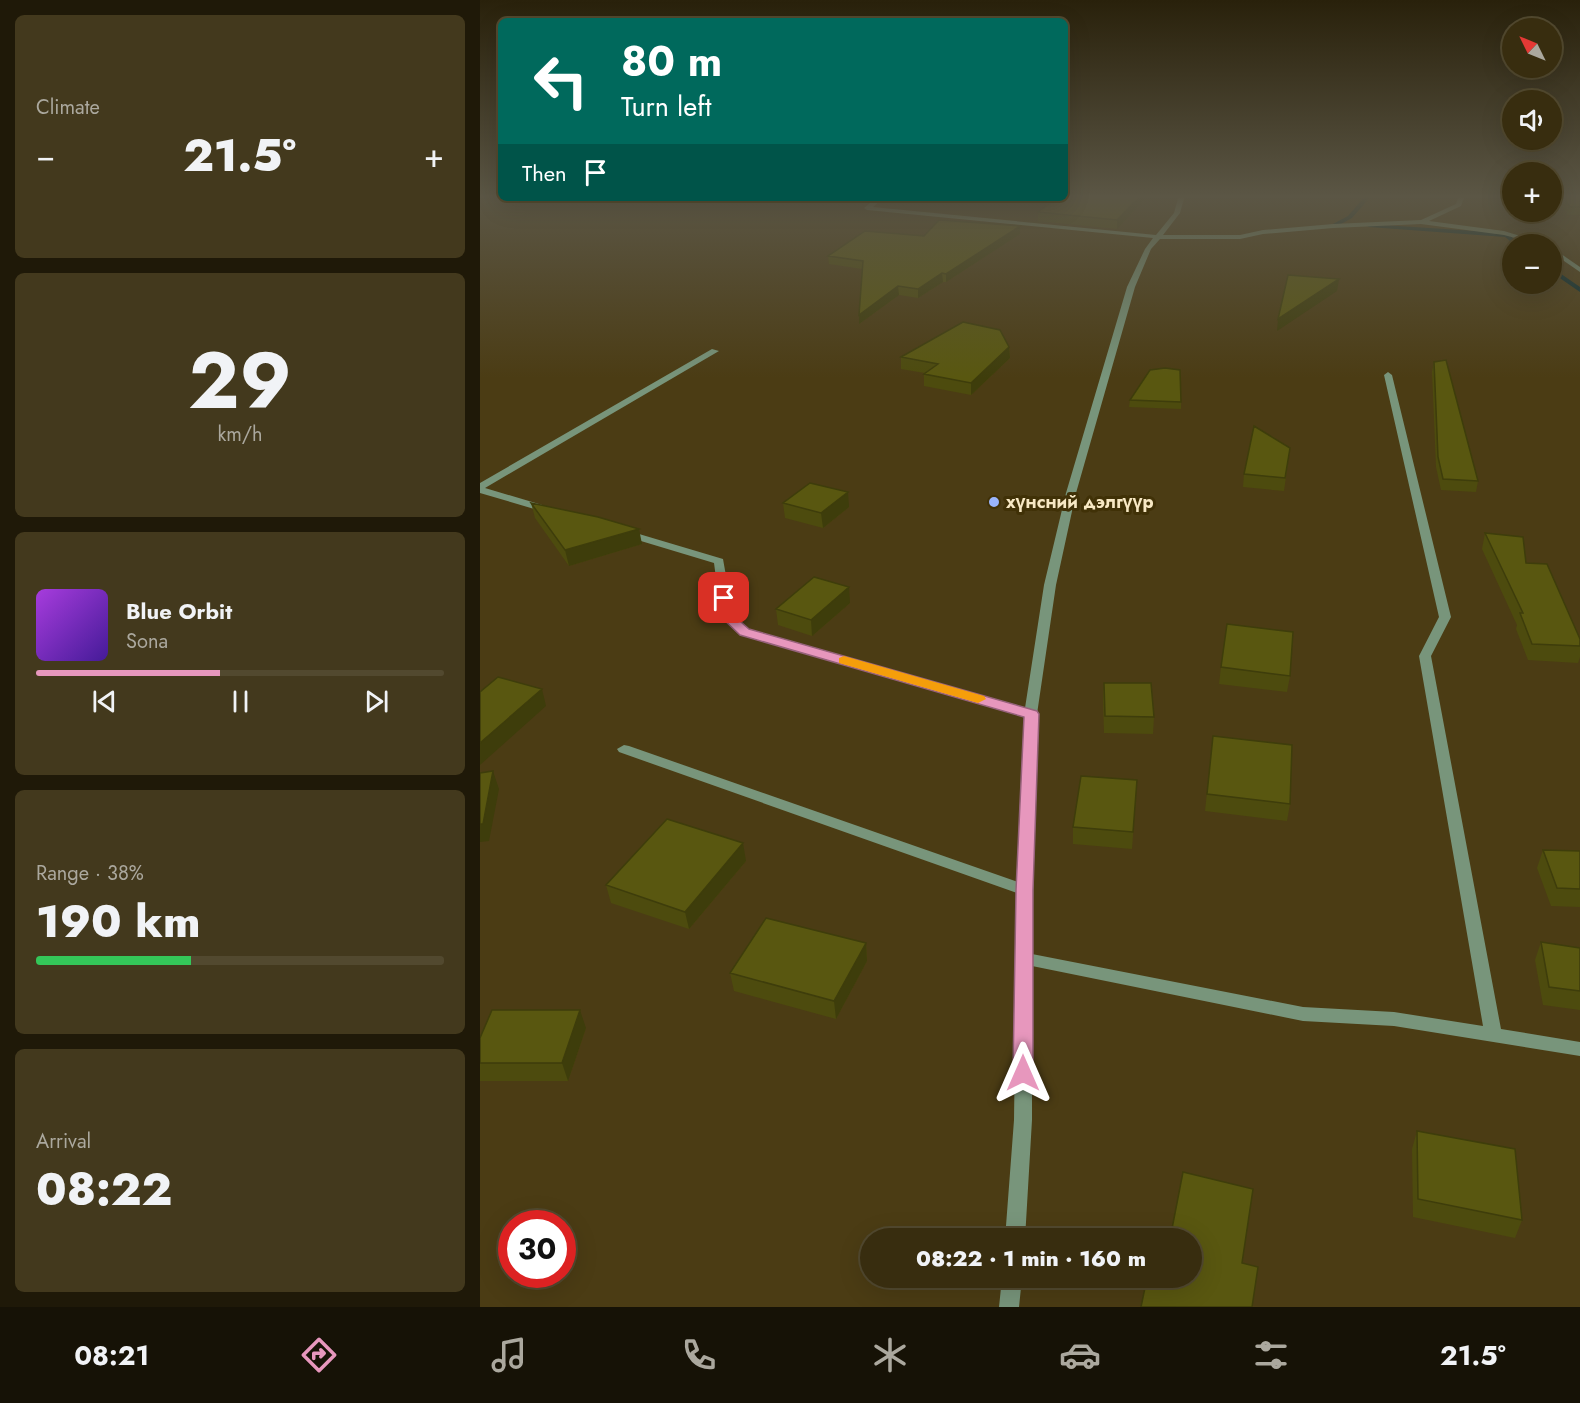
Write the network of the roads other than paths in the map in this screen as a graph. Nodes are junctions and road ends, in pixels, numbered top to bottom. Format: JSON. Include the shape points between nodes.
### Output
{"nodes":[{"id":1,"x":1146,"y":256,"type":"edge"},
{"id":2,"x":1562,"y":257,"type":"edge"},
{"id":3,"x":1580,"y":270,"type":"edge"},
{"id":4,"x":715,"y":351,"type":"dead end"},
{"id":5,"x":1388,"y":375,"type":"dead end"},
{"id":6,"x":480,"y":488,"type":"edge"},
{"id":7,"x":560,"y":514,"type":"edge"},
{"id":8,"x":617,"y":531,"type":"edge"},
{"id":9,"x":1031,"y":714,"type":"junction"},
{"id":10,"x":624,"y":749,"type":"dead end"},
{"id":11,"x":1024,"y":890,"type":"junction"},
{"id":12,"x":1023,"y":958,"type":"junction"},
{"id":13,"x":1493,"y":1034,"type":"junction"},
{"id":14,"x":1580,"y":1049,"type":"edge"},
{"id":15,"x":1016,"y":1228,"type":"edge"},
{"id":16,"x":1011,"y":1288,"type":"edge"},
{"id":17,"x":1009,"y":1307,"type":"edge"}],
"edges":[{"from":1,"to":9,"type":"street","via":[[1131,287],[1071,493],[1050,585]]},
{"from":2,"to":3,"type":"street"},
{"from":4,"to":6,"type":"street"},
{"from":5,"to":13,"type":"street","via":[[1446,617],[1425,656]]},
{"from":6,"to":7,"type":"street"},
{"from":8,"to":9,"type":"street","via":[[719,561],[727,616],[744,632]]},
{"from":9,"to":11,"type":"street"},
{"from":10,"to":11,"type":"street"},
{"from":11,"to":12,"type":"street"},
{"from":12,"to":13,"type":"street","via":[[1303,1014],[1394,1018]]},
{"from":12,"to":15,"type":"street","via":[[1023,1120]]},
{"from":13,"to":14,"type":"street"},
{"from":16,"to":17,"type":"street"}]}
